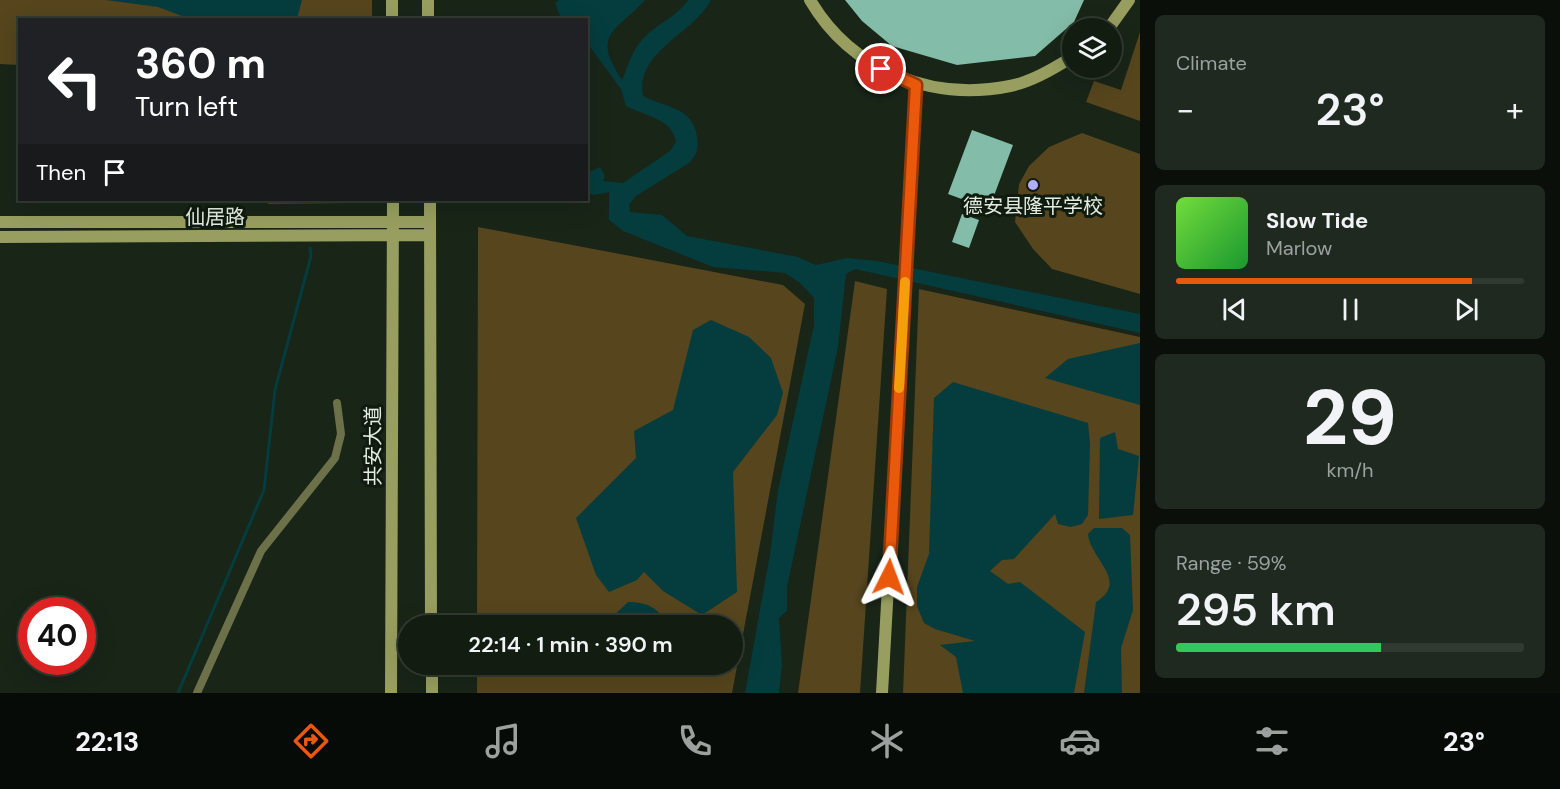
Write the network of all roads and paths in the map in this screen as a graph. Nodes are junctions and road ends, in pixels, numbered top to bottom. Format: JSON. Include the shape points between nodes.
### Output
{"nodes":[{"id":1,"x":392,"y":0,"type":"edge"},
{"id":2,"x":428,"y":0,"type":"edge"},
{"id":3,"x":810,"y":0,"type":"edge"},
{"id":4,"x":1129,"y":0,"type":"edge"},
{"id":5,"x":392,"y":18,"type":"edge"},
{"id":6,"x":428,"y":18,"type":"edge"},
{"id":7,"x":1116,"y":18,"type":"edge"},
{"id":8,"x":1062,"y":62,"type":"edge"},
{"id":9,"x":916,"y":85,"type":"junction"},
{"id":10,"x":393,"y":201,"type":"edge"},
{"id":11,"x":429,"y":201,"type":"edge"},
{"id":12,"x":0,"y":222,"type":"edge"},
{"id":13,"x":393,"y":222,"type":"junction"},
{"id":14,"x":430,"y":222,"type":"junction"},
{"id":15,"x":429,"y":236,"type":"junction"},
{"id":16,"x":0,"y":237,"type":"edge"},
{"id":17,"x":393,"y":237,"type":"junction"},
{"id":18,"x":338,"y":403,"type":"dead end"},
{"id":19,"x":432,"y":615,"type":"edge"},
{"id":20,"x":432,"y":675,"type":"edge"},
{"id":21,"x":197,"y":693,"type":"edge"},
{"id":22,"x":391,"y":693,"type":"edge"},
{"id":23,"x":432,"y":693,"type":"edge"},
{"id":24,"x":882,"y":693,"type":"edge"}],
"edges":[{"from":1,"to":5,"type":"street"},
{"from":2,"to":6,"type":"street"},
{"from":3,"to":9,"type":"street","via":[[820,17],[854,50],[881,69]]},
{"from":4,"to":7,"type":"street"},
{"from":8,"to":9,"type":"street","via":[[1012,86],[968,90]]},
{"from":9,"to":24,"type":"street"},
{"from":10,"to":13,"type":"street","name":"共安大道"},
{"from":11,"to":14,"type":"street"},
{"from":12,"to":13,"type":"street","name":"仙居路"},
{"from":13,"to":14,"type":"street","name":"仙居路"},
{"from":13,"to":17,"type":"street","name":"共安大道"},
{"from":14,"to":15,"type":"street"},
{"from":15,"to":17,"type":"street","name":"仙居路"},
{"from":15,"to":19,"type":"street"},
{"from":16,"to":17,"type":"street","name":"仙居路"},
{"from":17,"to":22,"type":"street","name":"共安大道"},
{"from":18,"to":21,"type":"street","via":[[341,434],[335,458],[261,551]]},
{"from":20,"to":23,"type":"street"}]}
